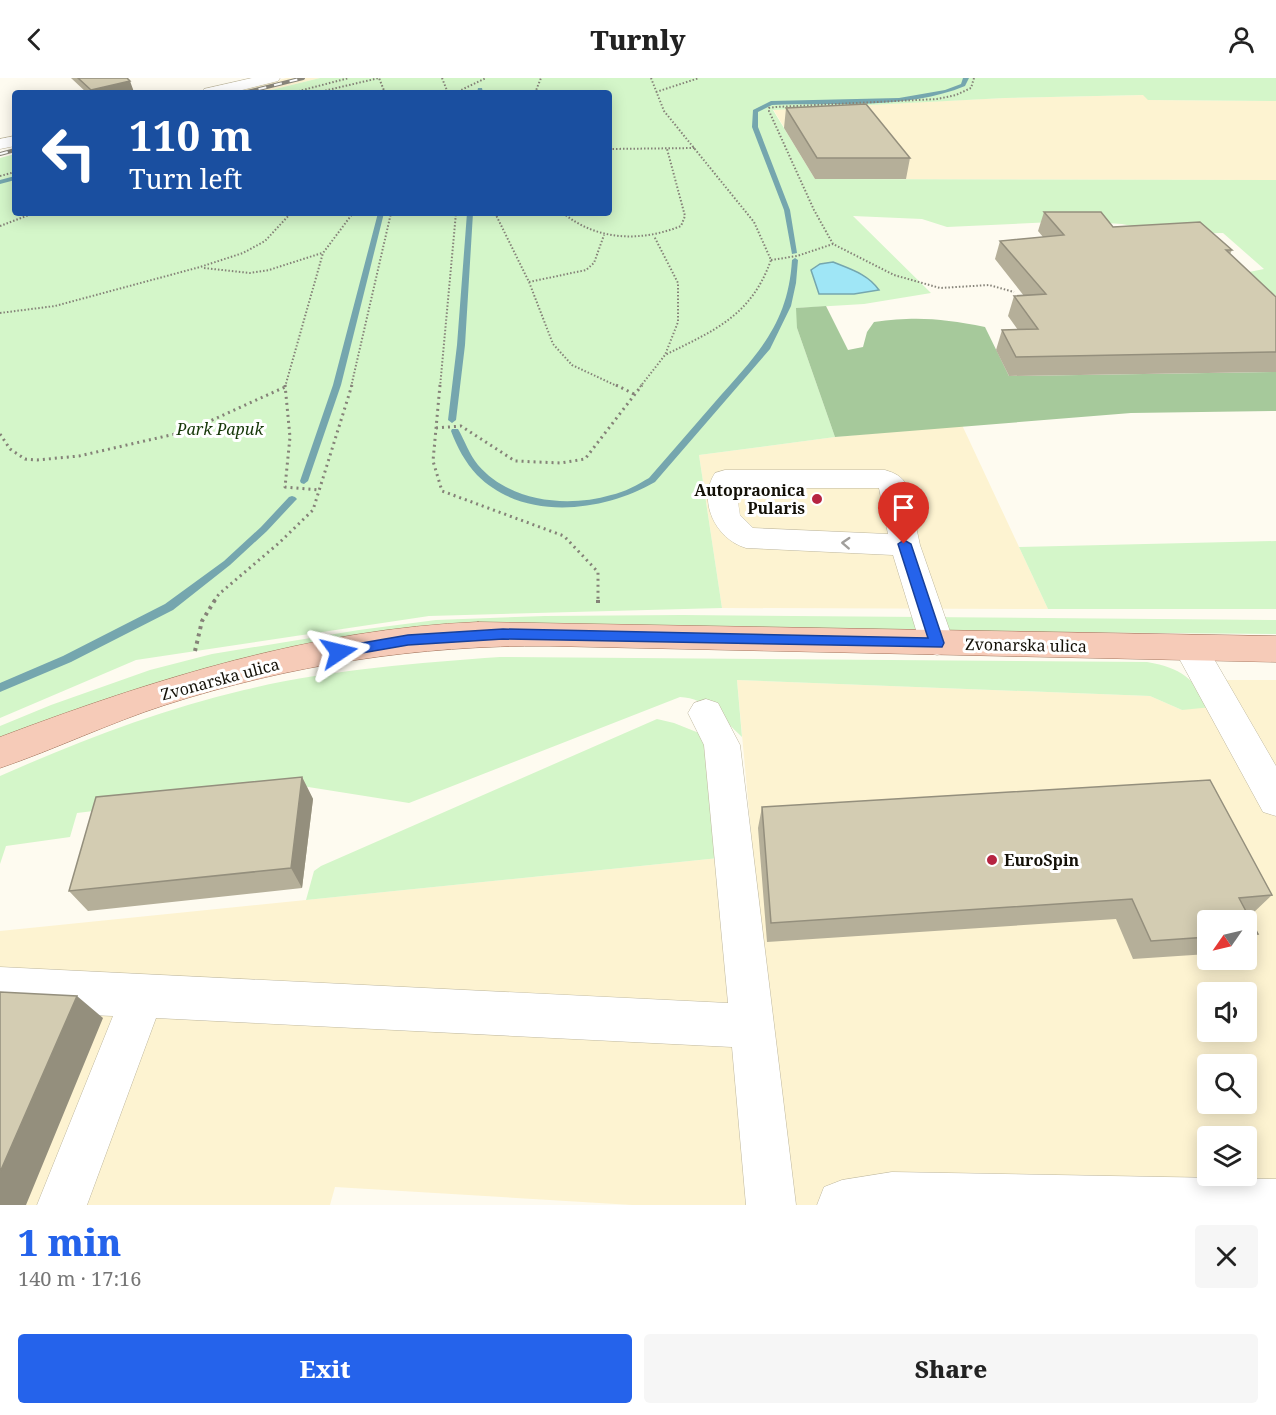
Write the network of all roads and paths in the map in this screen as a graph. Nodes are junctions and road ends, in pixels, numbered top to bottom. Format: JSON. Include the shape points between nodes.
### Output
{"nodes":[{"id":1,"x":272,"y":78,"type":"edge"},
{"id":2,"x":349,"y":78,"type":"edge"},
{"id":3,"x":486,"y":78,"type":"edge"},
{"id":4,"x":651,"y":78,"type":"edge"},
{"id":5,"x":699,"y":78,"type":"edge"},
{"id":6,"x":974,"y":78,"type":"edge"},
{"id":7,"x":221,"y":90,"type":"edge"},
{"id":8,"x":302,"y":90,"type":"edge"},
{"id":9,"x":328,"y":90,"type":"edge"},
{"id":10,"x":384,"y":90,"type":"edge"},
{"id":11,"x":464,"y":90,"type":"edge"},
{"id":12,"x":656,"y":92,"type":"junction"},
{"id":13,"x":696,"y":148,"type":"junction"},
{"id":14,"x":612,"y":149,"type":"edge"},
{"id":15,"x":668,"y":149,"type":"junction"},
{"id":16,"x":26,"y":216,"type":"edge"},
{"id":17,"x":288,"y":216,"type":"edge"},
{"id":18,"x":351,"y":216,"type":"edge"},
{"id":19,"x":390,"y":216,"type":"edge"},
{"id":20,"x":456,"y":216,"type":"edge"},
{"id":21,"x":496,"y":216,"type":"edge"},
{"id":22,"x":566,"y":216,"type":"edge"},
{"id":23,"x":0,"y":226,"type":"edge"},
{"id":24,"x":604,"y":235,"type":"junction"},
{"id":25,"x":654,"y":236,"type":"junction"},
{"id":26,"x":833,"y":244,"type":"junction"},
{"id":27,"x":323,"y":253,"type":"junction"},
{"id":28,"x":771,"y":260,"type":"junction"},
{"id":29,"x":200,"y":267,"type":"junction"},
{"id":30,"x":529,"y":282,"type":"junction"},
{"id":31,"x":1014,"y":292,"type":"dead end"},
{"id":32,"x":0,"y":313,"type":"edge"},
{"id":33,"x":665,"y":355,"type":"junction"},
{"id":34,"x":285,"y":387,"type":"junction"},
{"id":35,"x":634,"y":394,"type":"junction"},
{"id":36,"x":436,"y":428,"type":"junction"},
{"id":37,"x":0,"y":434,"type":"edge"},
{"id":38,"x":319,"y":490,"type":"junction"},
{"id":39,"x":904,"y":544,"type":"junction"},
{"id":40,"x":598,"y":613,"type":"dead end"},
{"id":41,"x":937,"y":643,"type":"junction"},
{"id":42,"x":1191,"y":649,"type":"junction"},
{"id":43,"x":1276,"y":649,"type":"edge"},
{"id":44,"x":194,"y":655,"type":"dead end"},
{"id":45,"x":706,"y":712,"type":"dead end"},
{"id":46,"x":0,"y":753,"type":"edge"},
{"id":47,"x":1276,"y":800,"type":"edge"},
{"id":48,"x":0,"y":989,"type":"edge"},
{"id":49,"x":143,"y":996,"type":"junction"},
{"id":50,"x":752,"y":1026,"type":"junction"},
{"id":51,"x":1276,"y":1204,"type":"edge"},
{"id":52,"x":62,"y":1205,"type":"edge"},
{"id":53,"x":771,"y":1205,"type":"edge"},
{"id":54,"x":842,"y":1205,"type":"edge"}],
"edges":[{"from":1,"to":7,"type":"street"},
{"from":2,"to":8,"type":"path"},
{"from":3,"to":11,"type":"path"},
{"from":4,"to":12,"type":"path"},
{"from":5,"to":12,"type":"path"},
{"from":6,"to":26,"type":"path","via":[[971,88],[937,99],[769,108]]},
{"from":9,"to":10,"type":"path","via":[[379,78]]},
{"from":12,"to":13,"type":"path","via":[[664,111]]},
{"from":13,"to":15,"type":"path"},
{"from":13,"to":28,"type":"path","via":[[754,222]]},
{"from":14,"to":15,"type":"path"},
{"from":15,"to":25,"type":"path","via":[[685,216],[681,226]]},
{"from":16,"to":23,"type":"path"},
{"from":17,"to":29,"type":"path","via":[[265,242]]},
{"from":18,"to":27,"type":"path"},
{"from":19,"to":38,"type":"path","via":[[348,402]]},
{"from":20,"to":36,"type":"path"},
{"from":21,"to":30,"type":"path"},
{"from":22,"to":24,"type":"path"},
{"from":24,"to":25,"type":"path"},
{"from":24,"to":30,"type":"path","via":[[594,263],[586,270]]},
{"from":25,"to":33,"type":"path","via":[[678,283],[678,322]]},
{"from":26,"to":28,"type":"path"},
{"from":26,"to":31,"type":"path","via":[[894,275],[940,288],[989,285]]},
{"from":27,"to":29,"type":"path","via":[[250,273]]},
{"from":27,"to":34,"type":"path"},
{"from":28,"to":33,"type":"path","via":[[761,286],[741,310],[711,332]]},
{"from":29,"to":32,"type":"path","via":[[55,306]]},
{"from":30,"to":35,"type":"path","via":[[553,344],[572,365]]},
{"from":33,"to":35,"type":"path"},
{"from":34,"to":37,"type":"path","via":[[185,432],[59,461],[27,460],[7,448]]},
{"from":34,"to":38,"type":"path","via":[[290,437],[285,487]]},
{"from":35,"to":36,"type":"path","via":[[585,459],[561,463],[515,461],[461,426]]},
{"from":36,"to":40,"type":"path","via":[[434,461],[442,491],[564,536],[598,572]]},
{"from":38,"to":44,"type":"path","via":[[313,510],[219,594],[202,621]]},
{"from":39,"to":39,"type":"street","one_way":true,"via":[[746,538],[733,530],[726,519],[722,484],[725,479],[885,478],[893,485]]},
{"from":39,"to":41,"type":"street"},
{"from":41,"to":42,"type":"main road","name":"Zvonarska ulica"},
{"from":41,"to":46,"type":"main road","name":"Zvonarska ulica","via":[[503,634],[408,640],[293,660],[188,685]]},
{"from":42,"to":43,"type":"main road","name":"Zvonarska ulica"},
{"from":42,"to":47,"type":"street"},
{"from":45,"to":50,"type":"street","via":[[723,745]]},
{"from":48,"to":49,"type":"street"},
{"from":49,"to":50,"type":"street"},
{"from":49,"to":52,"type":"street"},
{"from":50,"to":53,"type":"street"},
{"from":51,"to":54,"type":"street","via":[[892,1197]]}]}
